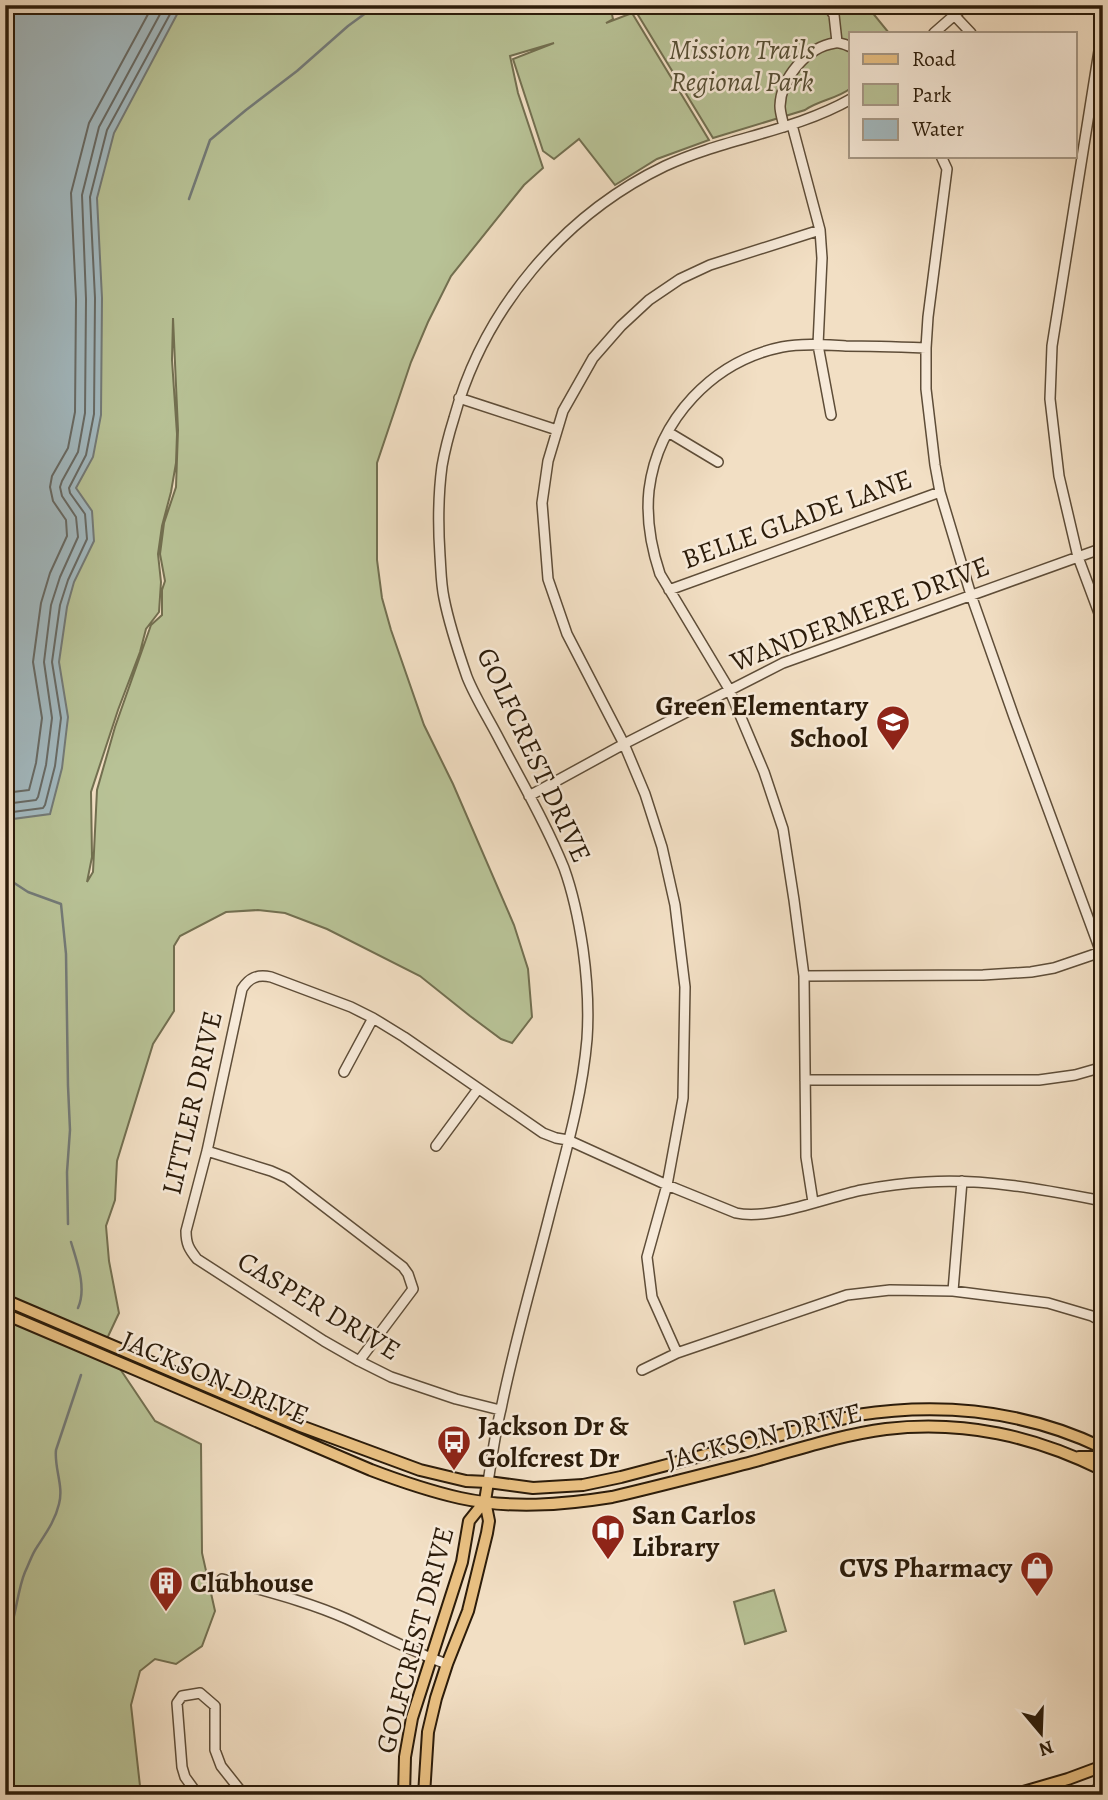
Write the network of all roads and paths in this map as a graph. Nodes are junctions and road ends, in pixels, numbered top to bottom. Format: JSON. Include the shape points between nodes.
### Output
{"nodes":[{"id":1,"x":827,"y":5,"type":"edge"},
{"id":2,"x":966,"y":5,"type":"edge"},
{"id":3,"x":1099,"y":5,"type":"edge"},
{"id":4,"x":954,"y":15,"type":"junction"},
{"id":5,"x":935,"y":32,"type":"edge"},
{"id":6,"x":970,"y":32,"type":"edge"},
{"id":7,"x":838,"y":42,"type":"junction"},
{"id":8,"x":849,"y":46,"type":"edge"},
{"id":9,"x":849,"y":100,"type":"edge"},
{"id":10,"x":788,"y":126,"type":"junction"},
{"id":11,"x":942,"y":158,"type":"edge"},
{"id":12,"x":820,"y":230,"type":"junction"},
{"id":13,"x":818,"y":345,"type":"junction"},
{"id":14,"x":926,"y":348,"type":"junction"},
{"id":15,"x":459,"y":398,"type":"junction"},
{"id":16,"x":831,"y":415,"type":"dead end"},
{"id":17,"x":557,"y":430,"type":"junction"},
{"id":18,"x":668,"y":432,"type":"junction"},
{"id":19,"x":718,"y":462,"type":"dead end"},
{"id":20,"x":940,"y":492,"type":"junction"},
{"id":21,"x":1103,"y":548,"type":"edge"},
{"id":22,"x":1078,"y":556,"type":"junction"},
{"id":23,"x":669,"y":590,"type":"junction"},
{"id":24,"x":971,"y":595,"type":"junction"},
{"id":25,"x":1103,"y":624,"type":"edge"},
{"id":26,"x":729,"y":689,"type":"junction"},
{"id":27,"x":624,"y":744,"type":"junction"},
{"id":28,"x":529,"y":796,"type":"junction"},
{"id":29,"x":1102,"y":955,"type":"edge"},
{"id":30,"x":804,"y":976,"type":"junction"},
{"id":31,"x":373,"y":1018,"type":"junction"},
{"id":32,"x":1103,"y":1067,"type":"edge"},
{"id":33,"x":344,"y":1072,"type":"dead end"},
{"id":34,"x":805,"y":1080,"type":"junction"},
{"id":35,"x":478,"y":1089,"type":"junction"},
{"id":36,"x":568,"y":1140,"type":"junction"},
{"id":37,"x":436,"y":1146,"type":"dead end"},
{"id":38,"x":207,"y":1151,"type":"junction"},
{"id":39,"x":962,"y":1181,"type":"junction"},
{"id":40,"x":667,"y":1185,"type":"junction"},
{"id":41,"x":1103,"y":1201,"type":"edge"},
{"id":42,"x":814,"y":1202,"type":"junction"},
{"id":43,"x":197,"y":1259,"type":"joint"},
{"id":44,"x":953,"y":1291,"type":"junction"},
{"id":45,"x":5,"y":1300,"type":"edge"},
{"id":46,"x":5,"y":1314,"type":"edge"},
{"id":47,"x":1103,"y":1322,"type":"edge"},
{"id":48,"x":677,"y":1353,"type":"junction"},
{"id":49,"x":359,"y":1361,"type":"junction"},
{"id":50,"x":642,"y":1370,"type":"dead end"},
{"id":51,"x":500,"y":1410,"type":"junction"},
{"id":52,"x":1103,"y":1448,"type":"edge"},
{"id":53,"x":1076,"y":1457,"type":"junction"},
{"id":54,"x":1103,"y":1457,"type":"edge"},
{"id":55,"x":1103,"y":1471,"type":"edge"},
{"id":56,"x":488,"y":1482,"type":"junction"},
{"id":57,"x":485,"y":1501,"type":"junction"},
{"id":58,"x":222,"y":1579,"type":"dead end"},
{"id":59,"x":430,"y":1658,"type":"junction"},
{"id":60,"x":447,"y":1664,"type":"junction"},
{"id":61,"x":1103,"y":1766,"type":"edge"},
{"id":62,"x":1103,"y":1788,"type":"edge"},
{"id":63,"x":198,"y":1795,"type":"edge"},
{"id":64,"x":244,"y":1795,"type":"edge"},
{"id":65,"x":404,"y":1795,"type":"edge"},
{"id":66,"x":425,"y":1795,"type":"edge"},
{"id":67,"x":1013,"y":1795,"type":"edge"},
{"id":68,"x":1086,"y":1795,"type":"edge"}],
"edges":[{"from":1,"to":7,"type":"street","via":[[834,15]]},
{"from":2,"to":4,"type":"street"},
{"from":3,"to":22,"type":"street","via":[[1102,32],[1052,346],[1050,399],[1059,476]]},
{"from":4,"to":5,"type":"street"},
{"from":4,"to":6,"type":"street"},
{"from":7,"to":8,"type":"street"},
{"from":7,"to":10,"type":"street","via":[[811,52],[793,70],[780,107]]},
{"from":9,"to":10,"type":"street","name":"GOLFCREST DRIVE"},
{"from":10,"to":12,"type":"street"},
{"from":10,"to":15,"type":"street","name":"GOLFCREST DRIVE","via":[[665,166],[613,196],[566,233],[503,308]]},
{"from":11,"to":14,"type":"street","via":[[947,169]]},
{"from":12,"to":13,"type":"street"},
{"from":12,"to":17,"type":"street","via":[[709,265],[649,300],[593,358]]},
{"from":13,"to":14,"type":"street"},
{"from":13,"to":16,"type":"street"},
{"from":13,"to":18,"type":"street","via":[[783,347],[732,366],[695,395]]},
{"from":14,"to":20,"type":"street","via":[[926,389]]},
{"from":15,"to":17,"type":"street"},
{"from":15,"to":28,"type":"street","name":"GOLFCREST DRIVE","via":[[442,468],[438,527],[443,594],[469,680]]},
{"from":17,"to":27,"type":"street","via":[[542,503],[548,579],[567,634]]},
{"from":18,"to":19,"type":"street"},
{"from":18,"to":23,"type":"street","via":[[649,488],[648,509],[653,553]]},
{"from":20,"to":23,"type":"street","name":"BELLE GLADE LANE"},
{"from":20,"to":24,"type":"street"},
{"from":21,"to":22,"type":"street","name":"WANDERMERE DRIVE"},
{"from":22,"to":24,"type":"street","name":"WANDERMERE DRIVE"},
{"from":22,"to":25,"type":"street"},
{"from":23,"to":26,"type":"street"},
{"from":24,"to":26,"type":"street","name":"WANDERMERE DRIVE","via":[[783,663]]},
{"from":24,"to":29,"type":"street"},
{"from":26,"to":27,"type":"street","name":"WANDERMERE DRIVE"},
{"from":26,"to":30,"type":"street","via":[[783,829]]},
{"from":27,"to":28,"type":"street","name":"WANDERMERE DRIVE"},
{"from":27,"to":40,"type":"street","via":[[662,847],[685,987],[683,1098]]},
{"from":28,"to":36,"type":"street","name":"GOLFCREST DRIVE","via":[[563,866],[583,947],[587,1038]]},
{"from":29,"to":30,"type":"street","via":[[1031,972]]},
{"from":30,"to":34,"type":"street"},
{"from":31,"to":33,"type":"street"},
{"from":31,"to":35,"type":"street"},
{"from":31,"to":38,"type":"street","name":"LITTLER DRIVE","via":[[271,977],[247,981]]},
{"from":32,"to":34,"type":"street","via":[[1039,1080]]},
{"from":34,"to":42,"type":"street","via":[[806,1157]]},
{"from":35,"to":36,"type":"street","via":[[543,1133]]},
{"from":35,"to":37,"type":"street"},
{"from":36,"to":40,"type":"street"},
{"from":36,"to":51,"type":"street","name":"GOLFCREST DRIVE"},
{"from":38,"to":43,"type":"street","name":"LITTLER DRIVE","via":[[186,1231],[188,1248]]},
{"from":38,"to":49,"type":"street","via":[[287,1178],[403,1267],[412,1289]]},
{"from":39,"to":41,"type":"street"},
{"from":39,"to":42,"type":"street","via":[[864,1189]]},
{"from":39,"to":44,"type":"street"},
{"from":40,"to":42,"type":"street","via":[[747,1216]]},
{"from":40,"to":48,"type":"street","via":[[647,1257],[652,1297]]},
{"from":43,"to":49,"type":"street","name":"CASPER DRIVE"},
{"from":44,"to":47,"type":"street","via":[[1048,1303]]},
{"from":44,"to":48,"type":"street","via":[[847,1295]]},
{"from":45,"to":56,"type":"main road","name":"JACKSON DRIVE","via":[[361,1449],[420,1470]]},
{"from":46,"to":57,"type":"main road","name":"JACKSON DRIVE","via":[[371,1470],[416,1487]]},
{"from":48,"to":50,"type":"street"},
{"from":49,"to":51,"type":"street","name":"CASPER DRIVE","via":[[391,1377]]},
{"from":51,"to":56,"type":"street","name":"GOLFCREST DRIVE"},
{"from":52,"to":56,"type":"main road","name":"JACKSON DRIVE","via":[[1010,1416],[930,1408],[886,1410],[583,1485],[533,1488]]},
{"from":53,"to":54,"type":"main road"},
{"from":53,"to":55,"type":"main road","name":"JACKSON DRIVE"},
{"from":53,"to":57,"type":"main road","name":"JACKSON DRIVE","via":[[1012,1436],[968,1429],[885,1429],[612,1497],[541,1505]]},
{"from":56,"to":57,"type":"main road","name":"GOLFCREST DRIVE"},
{"from":57,"to":59,"type":"main road","name":"GOLFCREST DRIVE","via":[[469,1521],[462,1562]]},
{"from":57,"to":60,"type":"main road","name":"GOLFCREST DRIVE","via":[[487,1533],[468,1611]]},
{"from":58,"to":59,"type":"street","via":[[313,1605]]},
{"from":59,"to":60,"type":"street"},
{"from":59,"to":65,"type":"main road","name":"GOLFCREST DRIVE","via":[[412,1718]]},
{"from":60,"to":66,"type":"main road","name":"GOLFCREST DRIVE","via":[[428,1732]]},
{"from":61,"to":67,"type":"main road"},
{"from":62,"to":68,"type":"main road"},
{"from":63,"to":64,"type":"street","via":[[182,1767],[177,1703],[182,1696],[200,1693],[215,1706],[215,1749],[222,1766]]}]}
